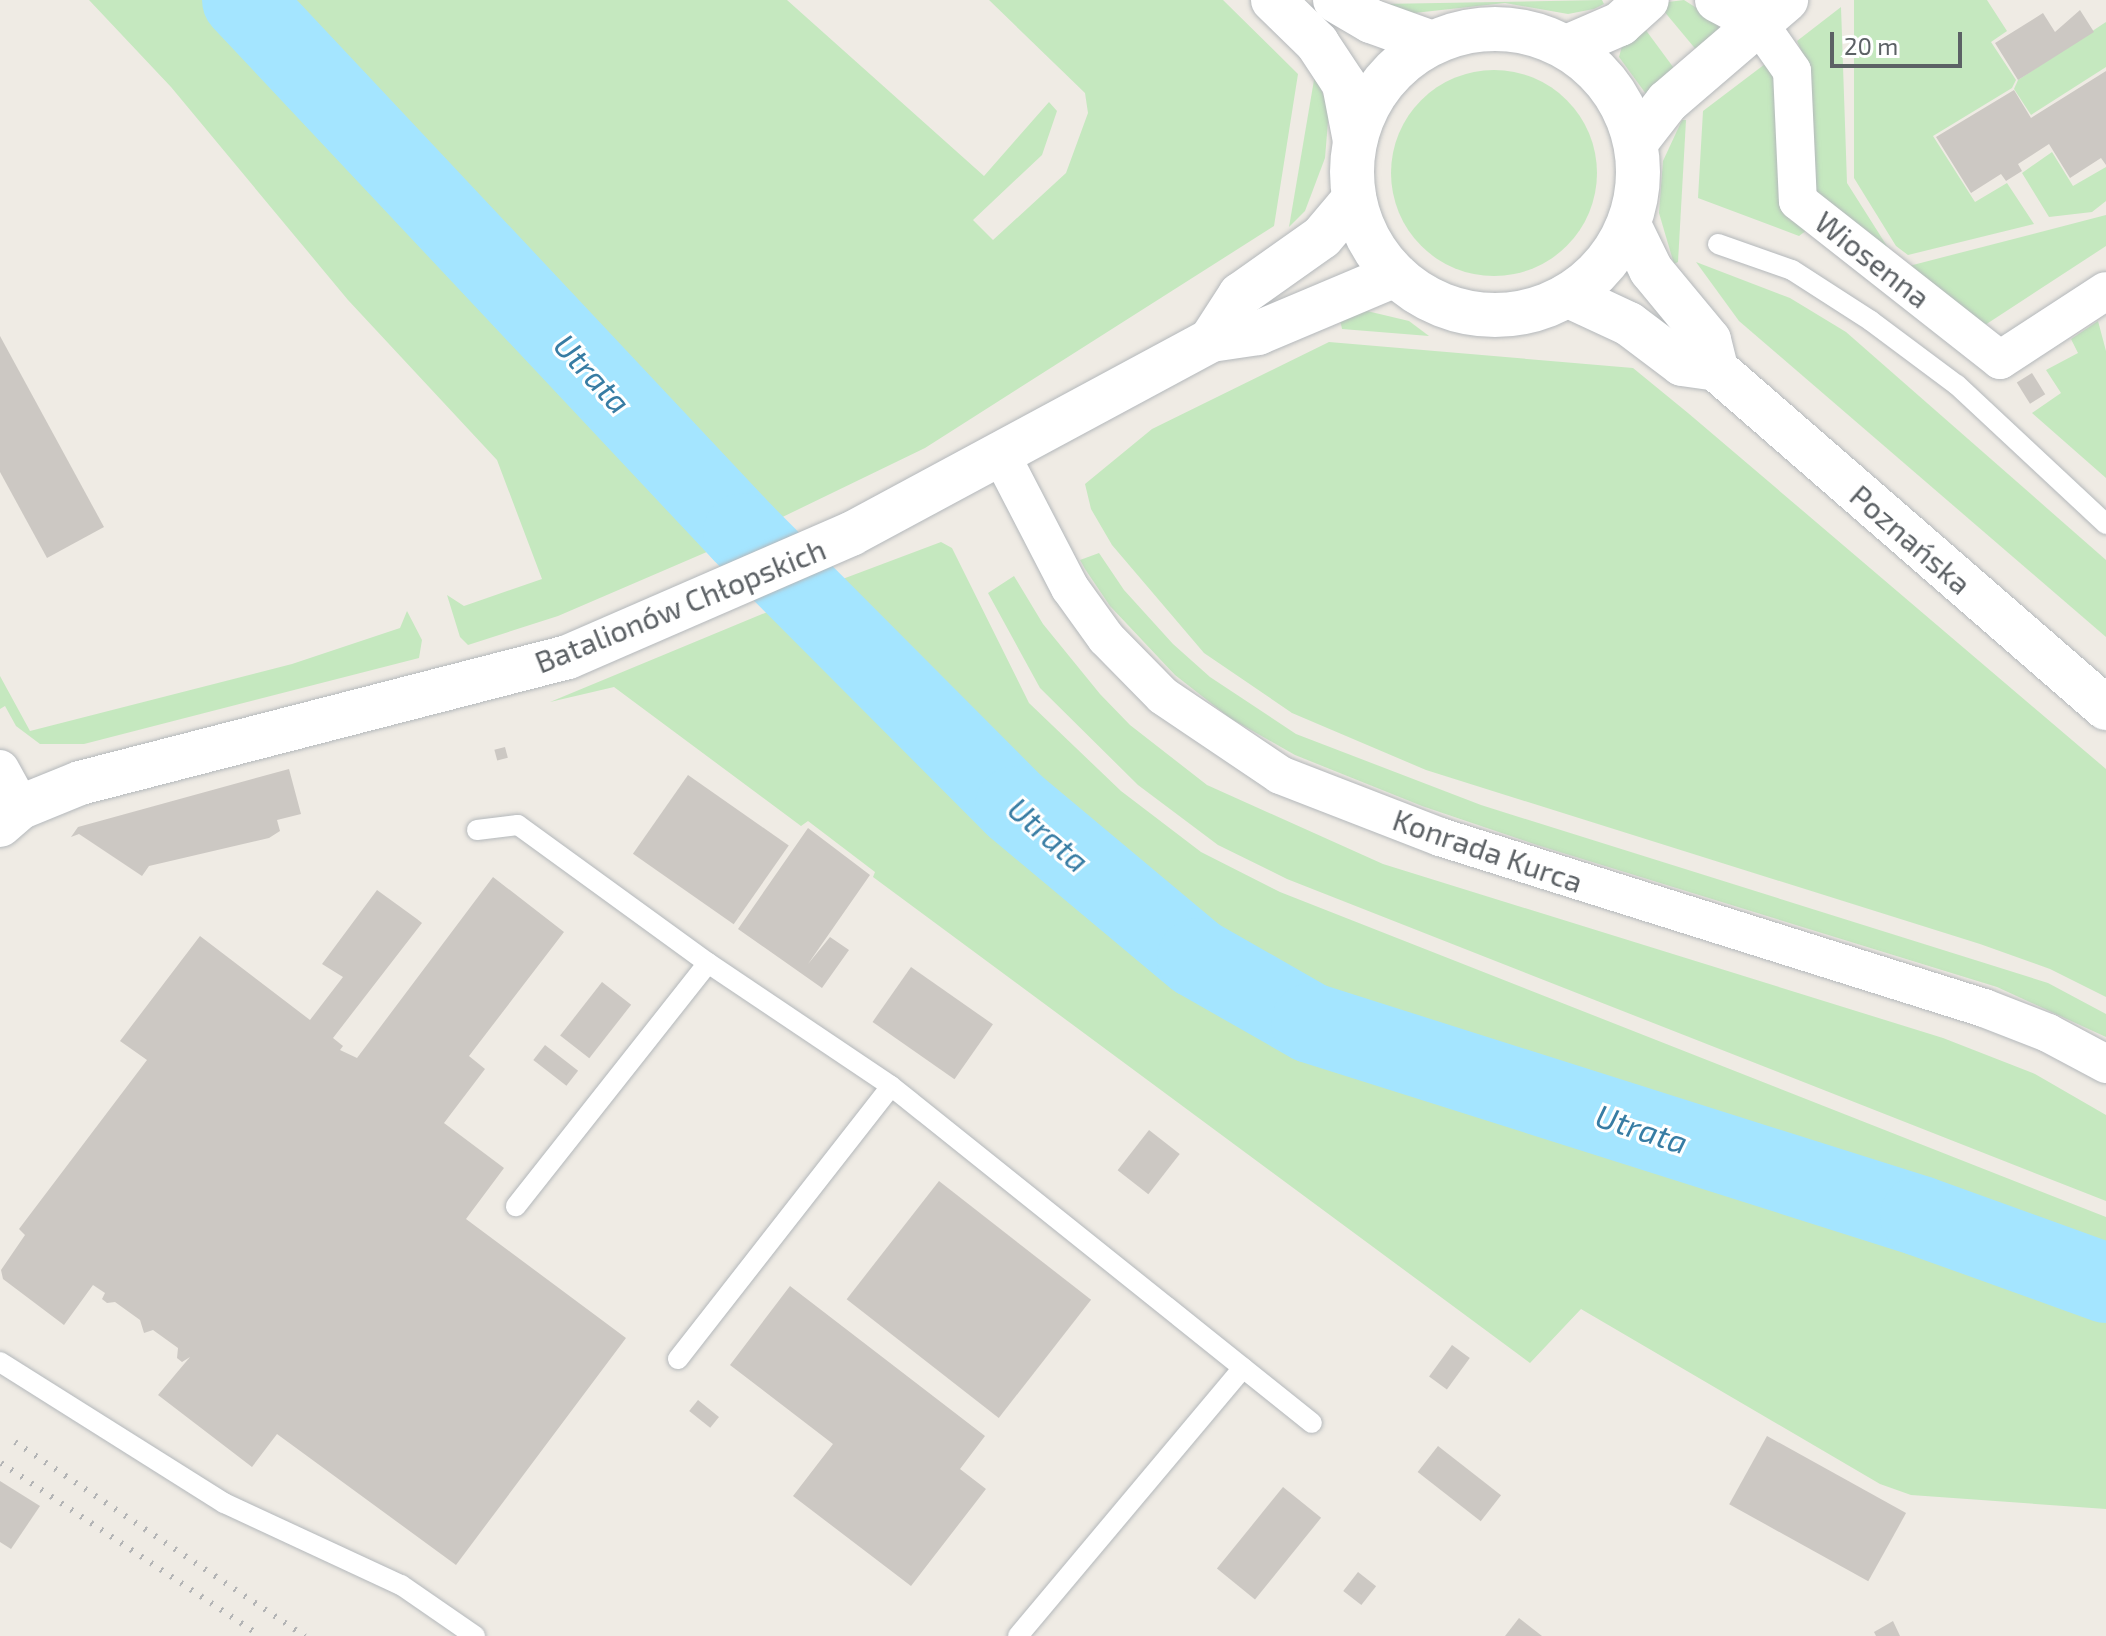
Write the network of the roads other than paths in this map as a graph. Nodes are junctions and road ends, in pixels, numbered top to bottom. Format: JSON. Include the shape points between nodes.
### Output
{"nodes":[{"id":1,"x":1273,"y":0,"type":"edge"},
{"id":2,"x":1335,"y":0,"type":"edge"},
{"id":3,"x":1647,"y":0,"type":"edge"},
{"id":4,"x":1717,"y":0,"type":"edge"},
{"id":5,"x":1771,"y":11,"type":"edge"},
{"id":6,"x":1432,"y":43,"type":"junction"},
{"id":7,"x":1567,"y":47,"type":"junction"},
{"id":8,"x":1355,"y":141,"type":"junction"},
{"id":9,"x":1636,"y":142,"type":"junction"},
{"id":10,"x":1354,"y":199,"type":"junction"},
{"id":11,"x":1629,"y":225,"type":"junction"},
{"id":12,"x":1718,"y":244,"type":"dead end"},
{"id":13,"x":1395,"y":275,"type":"junction"},
{"id":14,"x":2106,"y":291,"type":"edge"},
{"id":15,"x":1569,"y":296,"type":"junction"},
{"id":16,"x":1211,"y":340,"type":"junction"},
{"id":17,"x":1716,"y":369,"type":"junction"},
{"id":18,"x":1001,"y":455,"type":"junction"},
{"id":19,"x":2106,"y":524,"type":"edge"},
{"id":20,"x":2106,"y":708,"type":"edge"},
{"id":21,"x":0,"y":769,"type":"edge"},
{"id":22,"x":10,"y":816,"type":"edge"},
{"id":23,"x":477,"y":830,"type":"dead end"},
{"id":24,"x":708,"y":963,"type":"junction"},
{"id":25,"x":2106,"y":1064,"type":"edge"},
{"id":26,"x":891,"y":1086,"type":"junction"},
{"id":27,"x":516,"y":1206,"type":"dead end"},
{"id":28,"x":678,"y":1359,"type":"dead end"},
{"id":29,"x":0,"y":1362,"type":"edge"},
{"id":30,"x":1243,"y":1368,"type":"junction"},
{"id":31,"x":1312,"y":1423,"type":"dead end"},
{"id":32,"x":475,"y":1636,"type":"edge"},
{"id":33,"x":1018,"y":1636,"type":"edge"}],
"edges":[{"from":1,"to":8,"type":"main road","via":[[1317,43],[1344,84]]},
{"from":2,"to":6,"type":"main road","via":[[1371,21]]},
{"from":3,"to":7,"type":"main road","via":[[1620,24]]},
{"from":4,"to":5,"type":"main road"},
{"from":5,"to":9,"type":"main road","via":[[1667,102]]},
{"from":5,"to":14,"type":"street","name":"Wiosenna","via":[[1792,71],[1798,201],[2000,360]]},
{"from":6,"to":7,"type":"main road","via":[[1465,31],[1500,28],[1535,33]]},
{"from":6,"to":8,"type":"main road","via":[[1390,73],[1368,105]]},
{"from":7,"to":9,"type":"main road","via":[[1604,77]]},
{"from":8,"to":10,"type":"main road"},
{"from":9,"to":11,"type":"main road","via":[[1638,184]]},
{"from":10,"to":13,"type":"main road","via":[[1376,253]]},
{"from":10,"to":16,"type":"main road","name":"Batalionów Chłopskich","via":[[1322,237],[1240,295]]},
{"from":11,"to":15,"type":"main road","via":[[1615,253]]},
{"from":11,"to":17,"type":"main road","name":"Poznańska","via":[[1651,270],[1709,340]]},
{"from":12,"to":19,"type":"lane","via":[[1792,270],[1871,321],[1957,385]]},
{"from":13,"to":15,"type":"main road","via":[[1425,298],[1460,312],[1497,316],[1534,310]]},
{"from":13,"to":16,"type":"main road","name":"Batalionów Chłopskich","via":[[1258,333]]},
{"from":15,"to":17,"type":"main road","name":"Poznańska","via":[[1629,324],[1682,364]]},
{"from":16,"to":18,"type":"main road","name":"Batalionów Chłopskich"},
{"from":17,"to":20,"type":"main road","name":"Poznańska"},
{"from":18,"to":22,"type":"main road","name":"Batalionów Chłopskich","via":[[851,534],[568,657],[80,783]]},
{"from":18,"to":25,"type":"street","name":"Konrada Kurca","via":[[1070,588],[1106,638],[1163,696],[1280,775],[1440,837],[1984,1008]]},
{"from":21,"to":22,"type":"street"},
{"from":23,"to":24,"type":"lane","via":[[518,825]]},
{"from":24,"to":26,"type":"lane"},
{"from":24,"to":27,"type":"lane"},
{"from":26,"to":28,"type":"lane"},
{"from":26,"to":30,"type":"lane"},
{"from":29,"to":32,"type":"lane","via":[[224,1503],[401,1585]]},
{"from":30,"to":31,"type":"lane"},
{"from":30,"to":33,"type":"lane"}]}
